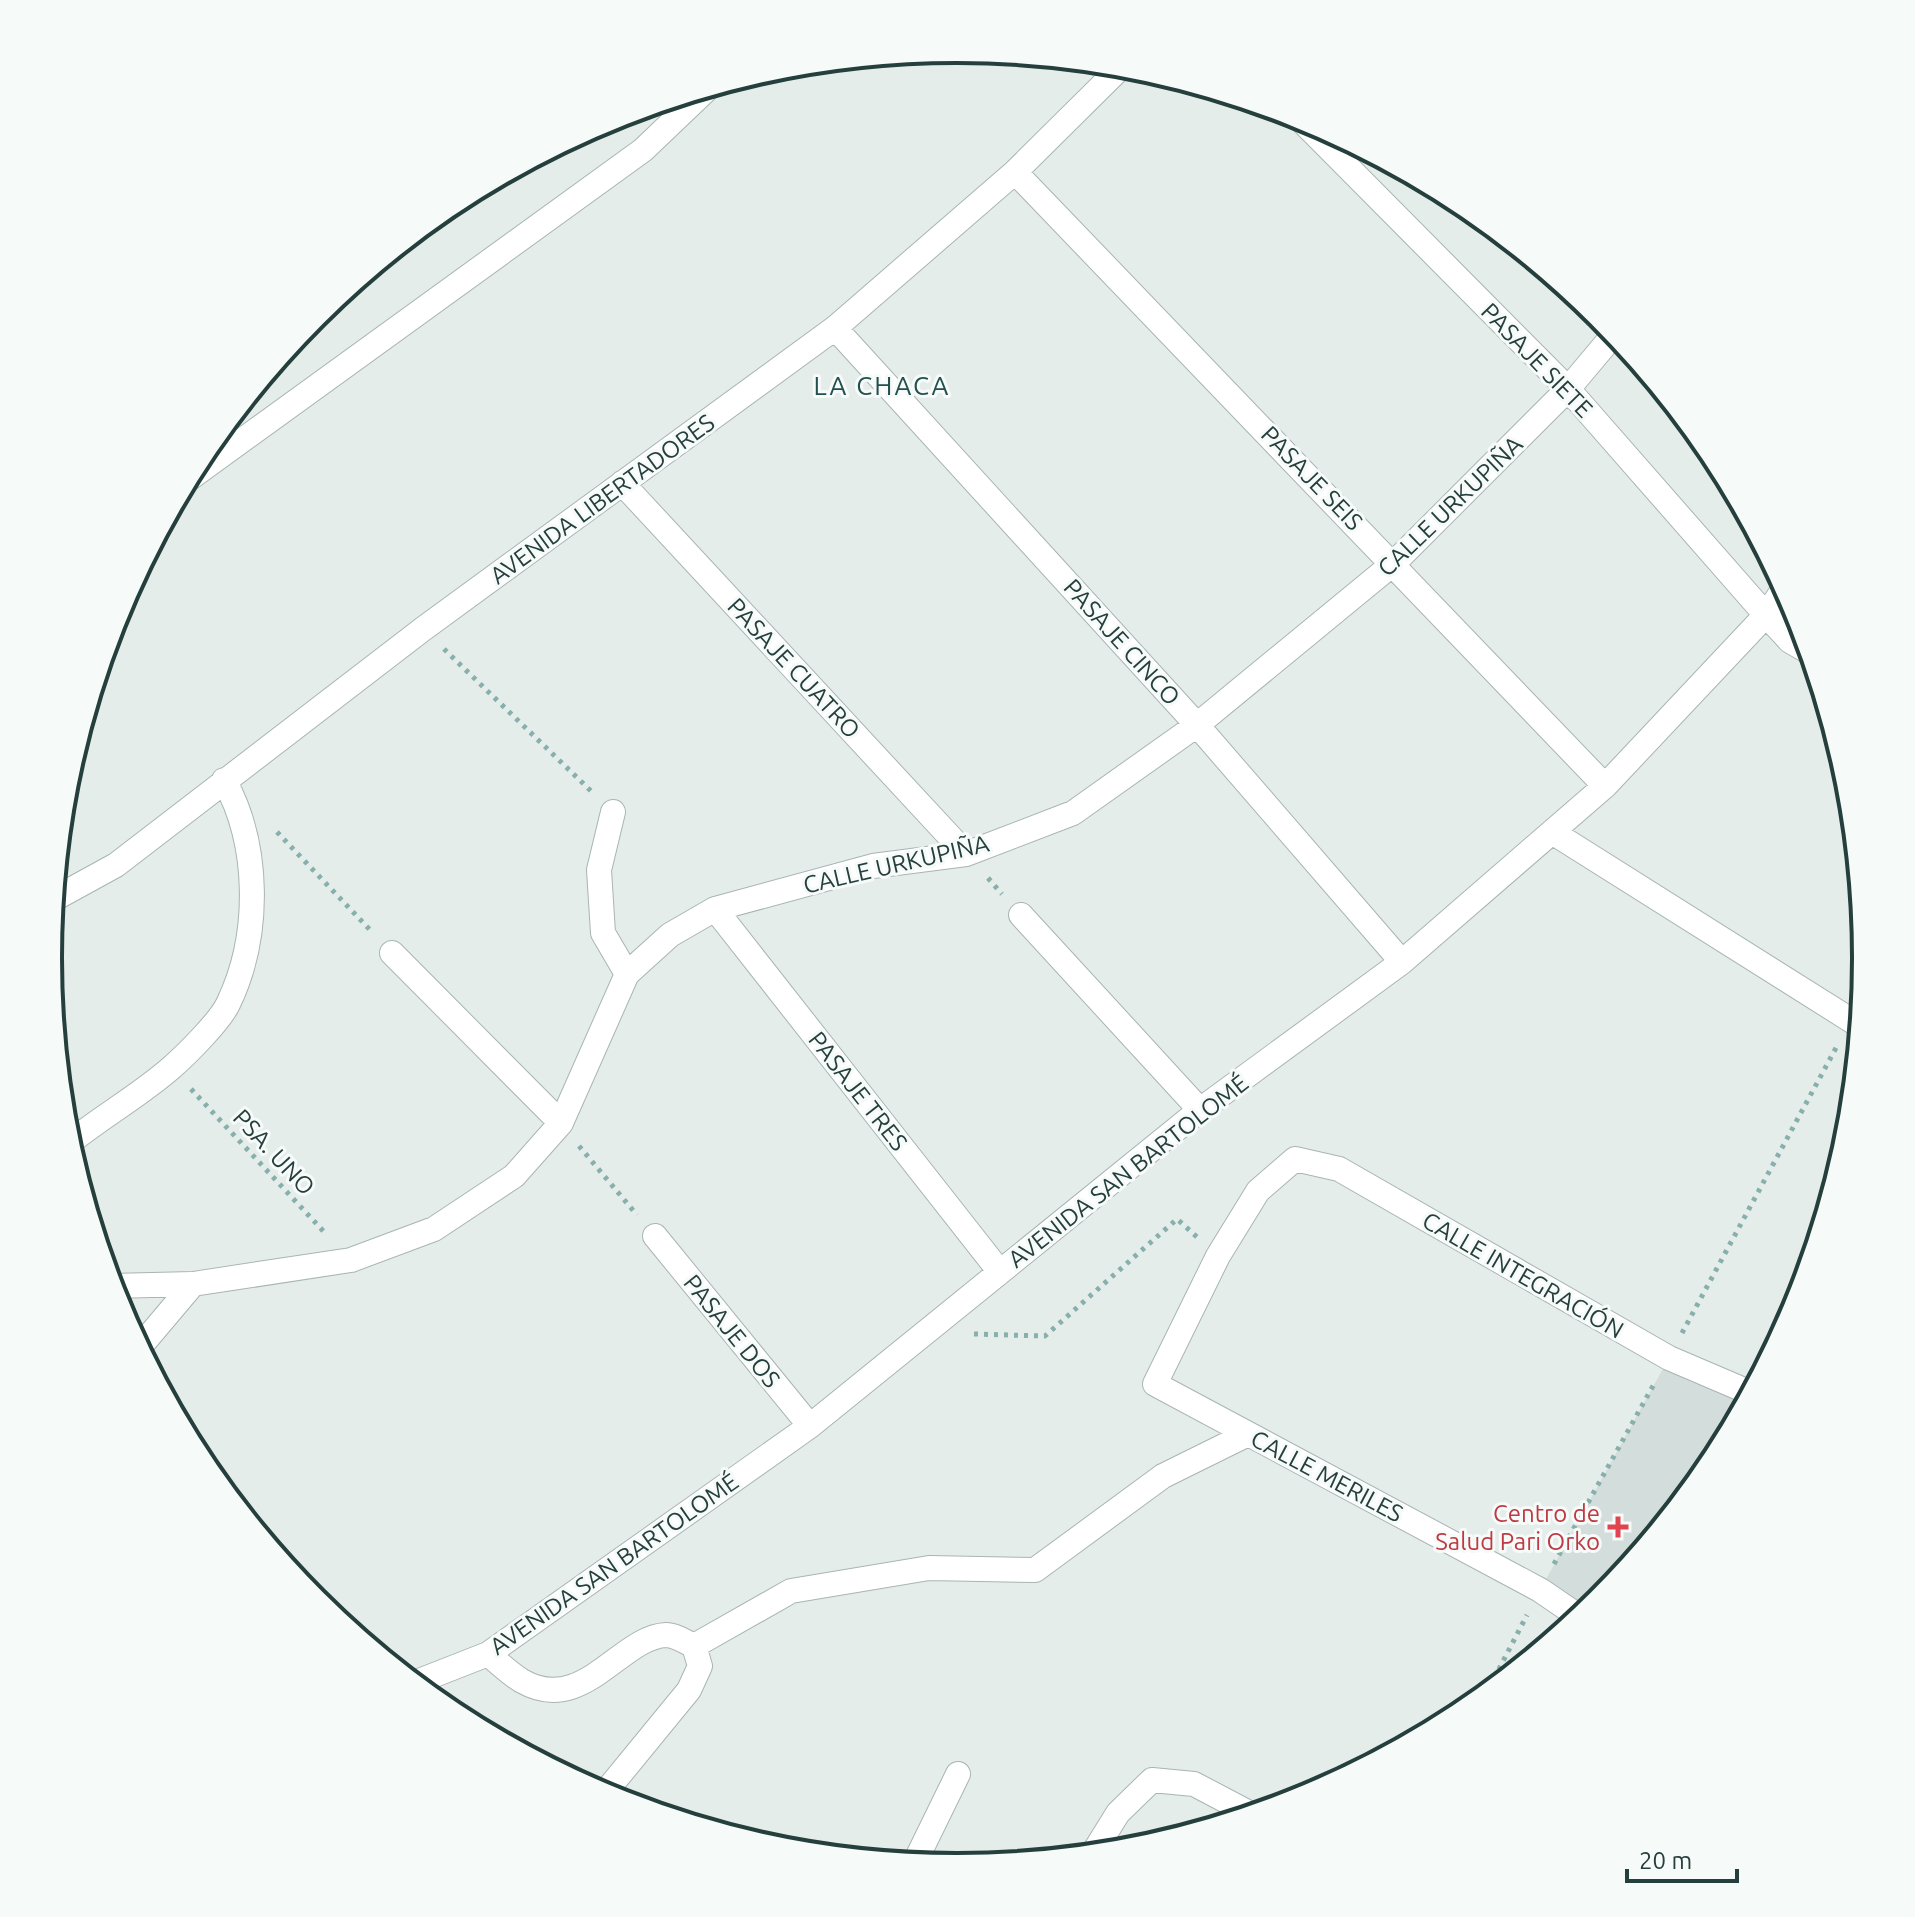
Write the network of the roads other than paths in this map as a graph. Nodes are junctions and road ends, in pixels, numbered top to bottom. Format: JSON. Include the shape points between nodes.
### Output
{"nodes":[{"id":1,"x":1111,"y":77,"type":"edge"},
{"id":2,"x":690,"y":105,"type":"edge"},
{"id":3,"x":1321,"y":140,"type":"edge"},
{"id":4,"x":1015,"y":172,"type":"junction"},
{"id":5,"x":835,"y":328,"type":"junction"},
{"id":6,"x":1607,"y":342,"type":"edge"},
{"id":7,"x":1568,"y":389,"type":"junction"},
{"id":8,"x":213,"y":462,"type":"edge"},
{"id":9,"x":622,"y":483,"type":"junction"},
{"id":10,"x":1394,"y":563,"type":"junction"},
{"id":11,"x":1777,"y":598,"type":"edge"},
{"id":12,"x":1766,"y":615,"type":"junction"},
{"id":13,"x":1795,"y":644,"type":"edge"},
{"id":14,"x":1197,"y":725,"type":"junction"},
{"id":15,"x":224,"y":780,"type":"junction"},
{"id":16,"x":1605,"y":786,"type":"junction"},
{"id":17,"x":613,"y":812,"type":"road end"},
{"id":18,"x":1552,"y":832,"type":"junction"},
{"id":19,"x":966,"y":854,"type":"junction"},
{"id":20,"x":65,"y":893,"type":"edge"},
{"id":21,"x":715,"y":909,"type":"junction"},
{"id":22,"x":1021,"y":915,"type":"road end"},
{"id":23,"x":392,"y":953,"type":"road end"},
{"id":24,"x":1402,"y":962,"type":"junction"},
{"id":25,"x":627,"y":974,"type":"junction"},
{"id":26,"x":1851,"y":1020,"type":"edge"},
{"id":27,"x":1200,"y":1110,"type":"junction"},
{"id":28,"x":561,"y":1123,"type":"junction"},
{"id":29,"x":80,"y":1136,"type":"edge"},
{"id":30,"x":655,"y":1236,"type":"road end"},
{"id":31,"x":1000,"y":1272,"type":"junction"},
{"id":32,"x":193,"y":1284,"type":"junction"},
{"id":33,"x":124,"y":1286,"type":"edge"},
{"id":34,"x":147,"y":1339,"type":"edge"},
{"id":35,"x":1155,"y":1384,"type":"joint"},
{"id":36,"x":1742,"y":1389,"type":"edge"},
{"id":37,"x":810,"y":1426,"type":"junction"},
{"id":38,"x":1248,"y":1434,"type":"junction"},
{"id":39,"x":1571,"y":1611,"type":"edge"},
{"id":40,"x":694,"y":1646,"type":"junction"},
{"id":41,"x":488,"y":1654,"type":"junction"},
{"id":42,"x":425,"y":1679,"type":"edge"},
{"id":43,"x":958,"y":1774,"type":"dead end"},
{"id":44,"x":612,"y":1784,"type":"edge"},
{"id":45,"x":1239,"y":1808,"type":"edge"},
{"id":46,"x":1100,"y":1842,"type":"edge"},
{"id":47,"x":920,"y":1853,"type":"edge"}],
"edges":[{"from":1,"to":4,"type":"street","name":"AVENIDA LIBERTADORES"},
{"from":2,"to":8,"type":"street","via":[[643,150]]},
{"from":3,"to":7,"type":"street","name":"PASAJE SIETE"},
{"from":4,"to":5,"type":"street","name":"AVENIDA LIBERTADORES"},
{"from":4,"to":10,"type":"street","name":"PASAJE SEIS"},
{"from":5,"to":9,"type":"street","name":"AVENIDA LIBERTADORES"},
{"from":5,"to":14,"type":"street","name":"PASAJE CINCO"},
{"from":6,"to":7,"type":"street","name":"CALLE URKUPIÑA"},
{"from":7,"to":10,"type":"street","name":"CALLE URKUPIÑA"},
{"from":7,"to":12,"type":"street","name":"PASAJE SIETE"},
{"from":9,"to":15,"type":"street","name":"AVENIDA LIBERTADORES"},
{"from":9,"to":19,"type":"street","name":"PASAJE CUATRO"},
{"from":10,"to":14,"type":"street","name":"CALLE URKUPIÑA"},
{"from":10,"to":16,"type":"street","name":"PASAJE SEIS"},
{"from":11,"to":12,"type":"street","name":"AVENIDA SAN BARTOLOMÉ"},
{"from":12,"to":13,"type":"street","name":"PASAJE SIETE"},
{"from":12,"to":16,"type":"street","name":"AVENIDA SAN BARTOLOMÉ"},
{"from":14,"to":19,"type":"street","name":"CALLE URKUPIÑA","via":[[1073,813]]},
{"from":14,"to":24,"type":"street","name":"PASAJE CINCO"},
{"from":15,"to":20,"type":"street","name":"AVENIDA LIBERTADORES","via":[[116,865]]},
{"from":15,"to":29,"type":"street","via":[[238,807],[253,885],[246,946],[228,1006],[172,1068]]},
{"from":16,"to":18,"type":"street","name":"AVENIDA SAN BARTOLOMÉ"},
{"from":17,"to":25,"type":"street","via":[[599,870],[603,933]]},
{"from":18,"to":24,"type":"street","name":"AVENIDA SAN BARTOLOMÉ"},
{"from":18,"to":26,"type":"street"},
{"from":19,"to":21,"type":"street","name":"CALLE URKUPIÑA","via":[[873,866]]},
{"from":21,"to":25,"type":"street","name":"CALLE URKUPIÑA","via":[[670,935]]},
{"from":21,"to":31,"type":"street","name":"PASAJE TRES"},
{"from":22,"to":27,"type":"street"},
{"from":23,"to":28,"type":"street"},
{"from":24,"to":27,"type":"street","name":"AVENIDA SAN BARTOLOMÉ"},
{"from":25,"to":28,"type":"street","name":"CALLE URKUPIÑA"},
{"from":27,"to":31,"type":"street","name":"AVENIDA SAN BARTOLOMÉ"},
{"from":28,"to":32,"type":"street","name":"CALLE URKUPIÑA","via":[[514,1176],[434,1229],[351,1260]]},
{"from":30,"to":37,"type":"street","name":"PASAJE DOS"},
{"from":31,"to":37,"type":"street","name":"AVENIDA SAN BARTOLOMÉ"},
{"from":32,"to":33,"type":"street","name":"CALLE URKUPIÑA"},
{"from":32,"to":34,"type":"street"},
{"from":35,"to":36,"type":"street","name":"CALLE INTEGRACIÓN","via":[[1218,1256],[1258,1191],[1295,1159],[1339,1169],[1669,1358]]},
{"from":35,"to":38,"type":"street","name":"CALLE MERILES"},
{"from":37,"to":41,"type":"street","name":"AVENIDA SAN BARTOLOMÉ"},
{"from":38,"to":39,"type":"street","name":"CALLE MERILES"},
{"from":38,"to":40,"type":"street","via":[[1163,1476],[1035,1570],[929,1568],[791,1591]]},
{"from":40,"to":41,"type":"street","via":[[670,1635],[650,1638],[598,1675],[549,1689],[523,1681]]},
{"from":40,"to":44,"type":"street","via":[[700,1666],[689,1690]]},
{"from":41,"to":42,"type":"street","name":"AVENIDA SAN BARTOLOMÉ"},
{"from":43,"to":47,"type":"street"},
{"from":45,"to":46,"type":"street","via":[[1194,1784],[1152,1780],[1118,1813]]}]}
